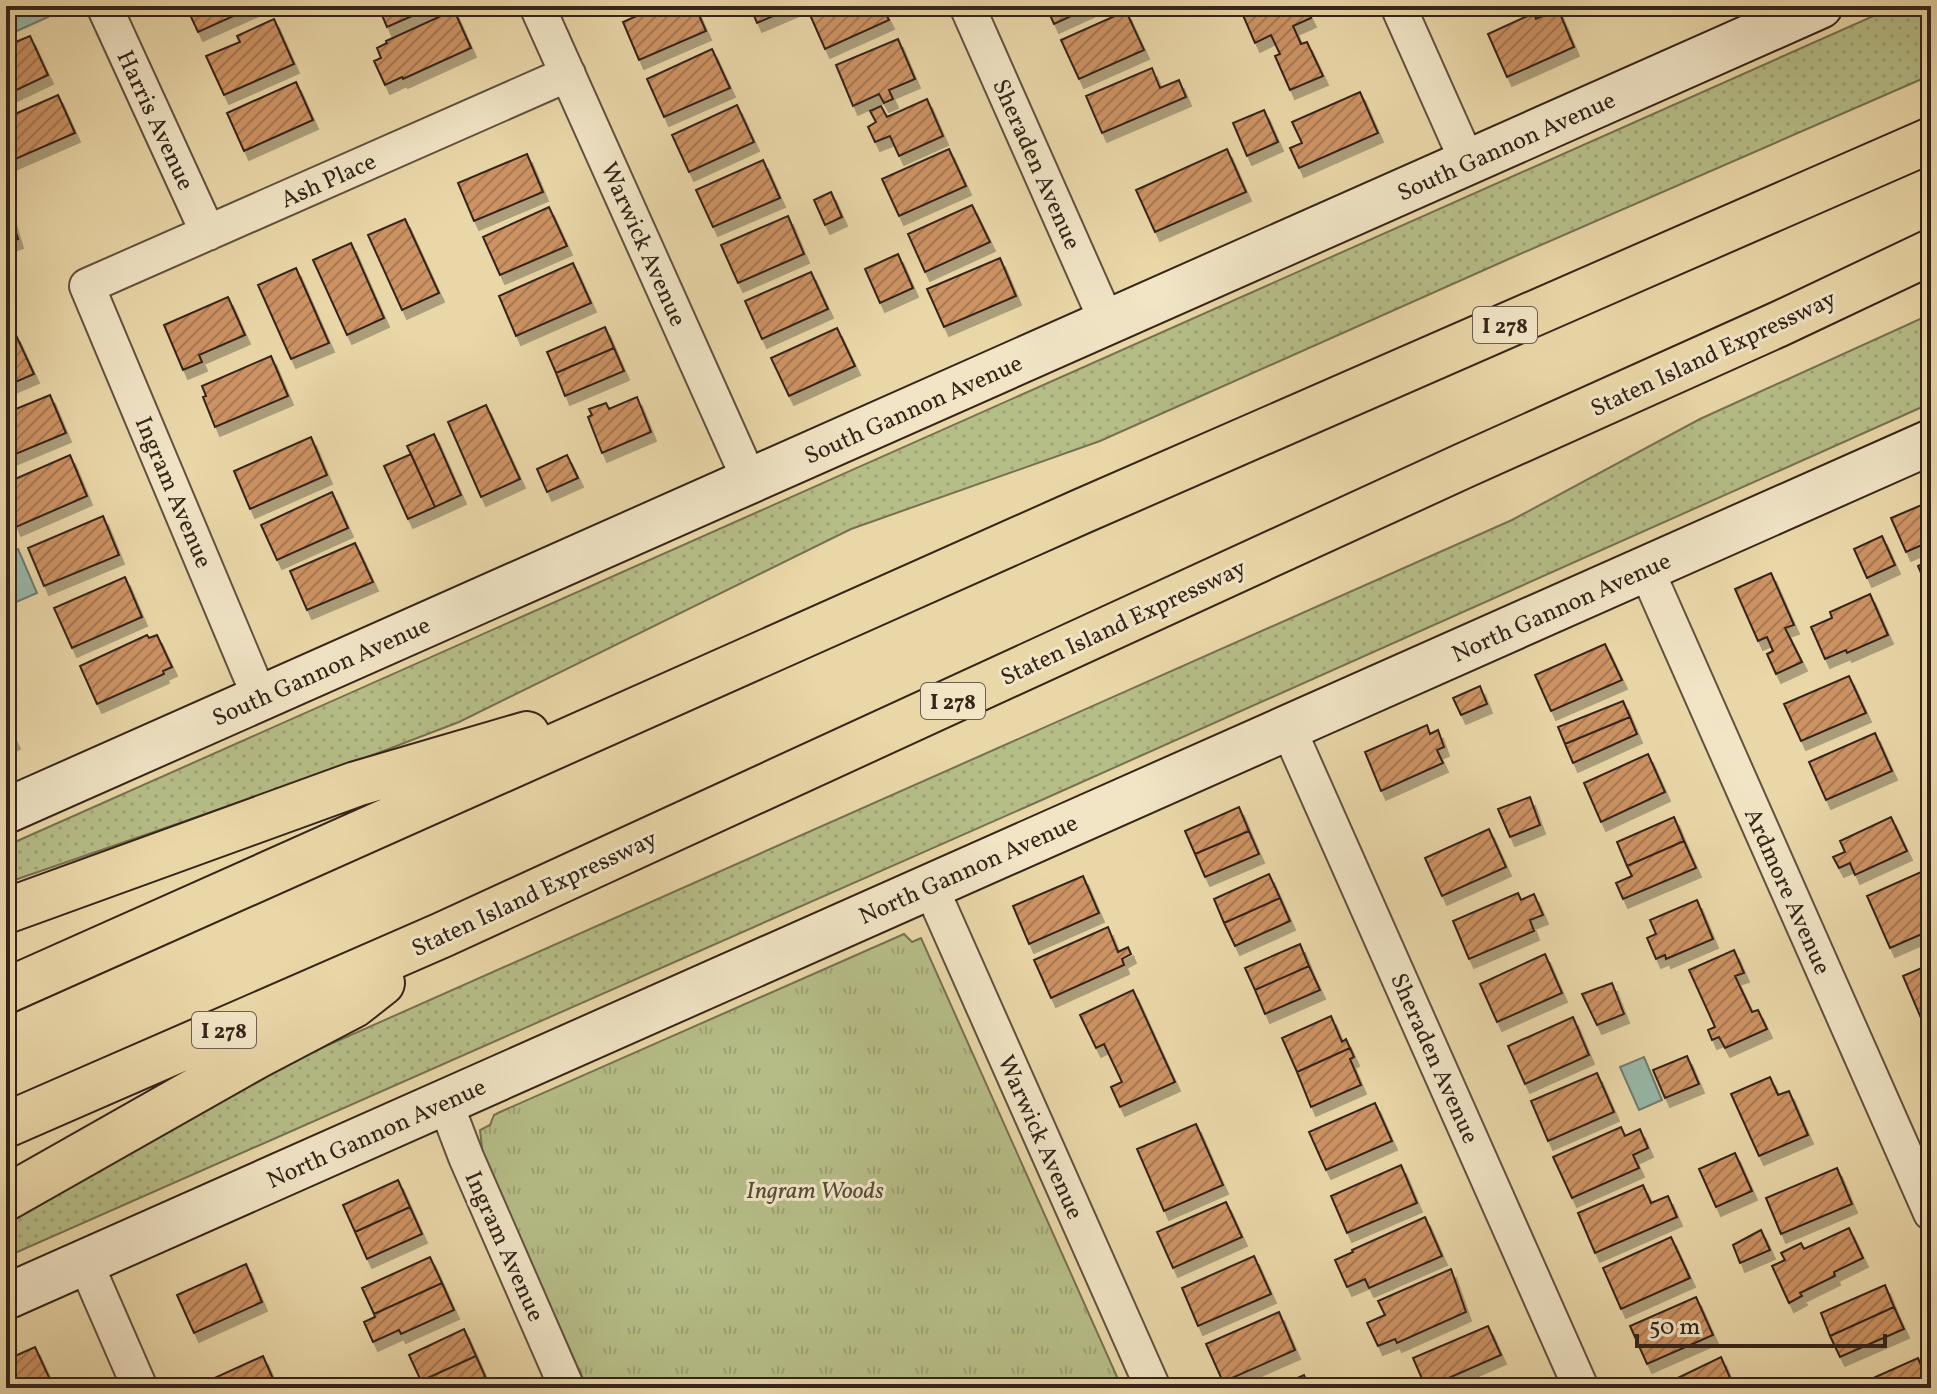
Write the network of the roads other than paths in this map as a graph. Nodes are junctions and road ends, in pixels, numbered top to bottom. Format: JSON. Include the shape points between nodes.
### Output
{"nodes":[{"id":1,"x":104,"y":6,"type":"edge"},
{"id":2,"x":537,"y":6,"type":"edge"},
{"id":3,"x":967,"y":6,"type":"edge"},
{"id":4,"x":1398,"y":6,"type":"edge"},
{"id":5,"x":1820,"y":6,"type":"edge"},
{"id":6,"x":568,"y":74,"type":"junction"},
{"id":7,"x":1931,"y":140,"type":"edge"},
{"id":8,"x":1468,"y":163,"type":"junction"},
{"id":9,"x":208,"y":233,"type":"junction"},
{"id":10,"x":1931,"y":252,"type":"edge"},
{"id":11,"x":87,"y":286,"type":"joint"},
{"id":12,"x":1107,"y":322,"type":"junction"},
{"id":13,"x":1931,"y":442,"type":"edge"},
{"id":14,"x":750,"y":481,"type":"junction"},
{"id":15,"x":1646,"y":569,"type":"junction"},
{"id":16,"x":694,"y":685,"type":"junction"},
{"id":17,"x":260,"y":698,"type":"junction"},
{"id":18,"x":1288,"y":728,"type":"junction"},
{"id":19,"x":6,"y":811,"type":"edge"},
{"id":20,"x":930,"y":886,"type":"junction"},
{"id":21,"x":6,"y":911,"type":"edge"},
{"id":22,"x":442,"y":935,"type":"junction"},
{"id":23,"x":6,"y":991,"type":"edge"},
{"id":24,"x":445,"y":1102,"type":"junction"},
{"id":25,"x":6,"y":1125,"type":"edge"},
{"id":26,"x":6,"y":1198,"type":"edge"},
{"id":27,"x":1931,"y":1213,"type":"edge"},
{"id":28,"x":85,"y":1262,"type":"junction"},
{"id":29,"x":6,"y":1297,"type":"edge"},
{"id":30,"x":140,"y":1388,"type":"edge"},
{"id":31,"x":567,"y":1388,"type":"edge"},
{"id":32,"x":1153,"y":1388,"type":"edge"},
{"id":33,"x":1581,"y":1388,"type":"edge"}],
"edges":[{"from":1,"to":9,"type":"street","name":"Harris Avenue"},
{"from":2,"to":6,"type":"street","name":"Warwick Avenue"},
{"from":3,"to":12,"type":"street","name":"Sheraden Avenue"},
{"from":4,"to":8,"type":"street"},
{"from":5,"to":8,"type":"main road","name":"South Gannon Avenue"},
{"from":6,"to":9,"type":"street","name":"Ash Place"},
{"from":6,"to":14,"type":"street","name":"Warwick Avenue"},
{"from":7,"to":16,"type":"highway","number":"I 278"},
{"from":8,"to":12,"type":"main road","name":"South Gannon Avenue"},
{"from":9,"to":11,"type":"street","name":"Ash Place"},
{"from":10,"to":22,"type":"highway","name":"Staten Island Expressway","number":"I 278"},
{"from":11,"to":17,"type":"street","name":"Ingram Avenue"},
{"from":12,"to":14,"type":"main road","name":"South Gannon Avenue"},
{"from":13,"to":15,"type":"main road","name":"North Gannon Avenue"},
{"from":14,"to":17,"type":"main road","name":"South Gannon Avenue"},
{"from":15,"to":18,"type":"main road","name":"North Gannon Avenue"},
{"from":15,"to":27,"type":"street","name":"Ardmore Avenue"},
{"from":16,"to":21,"type":"highway","via":[[356,784]]},
{"from":16,"to":23,"type":"highway","number":"I 278"},
{"from":17,"to":19,"type":"main road","name":"South Gannon Avenue"},
{"from":18,"to":20,"type":"main road","name":"North Gannon Avenue"},
{"from":18,"to":33,"type":"street","name":"Sheraden Avenue"},
{"from":20,"to":24,"type":"main road","name":"North Gannon Avenue"},
{"from":20,"to":32,"type":"street","name":"Warwick Avenue"},
{"from":22,"to":25,"type":"highway","name":"Staten Island Expressway","number":"I 278"},
{"from":22,"to":26,"type":"highway","via":[[354,1005]]},
{"from":24,"to":28,"type":"main road","name":"North Gannon Avenue"},
{"from":24,"to":31,"type":"street","name":"Ingram Avenue"},
{"from":28,"to":29,"type":"main road","name":"North Gannon Avenue"},
{"from":28,"to":30,"type":"street"}]}
